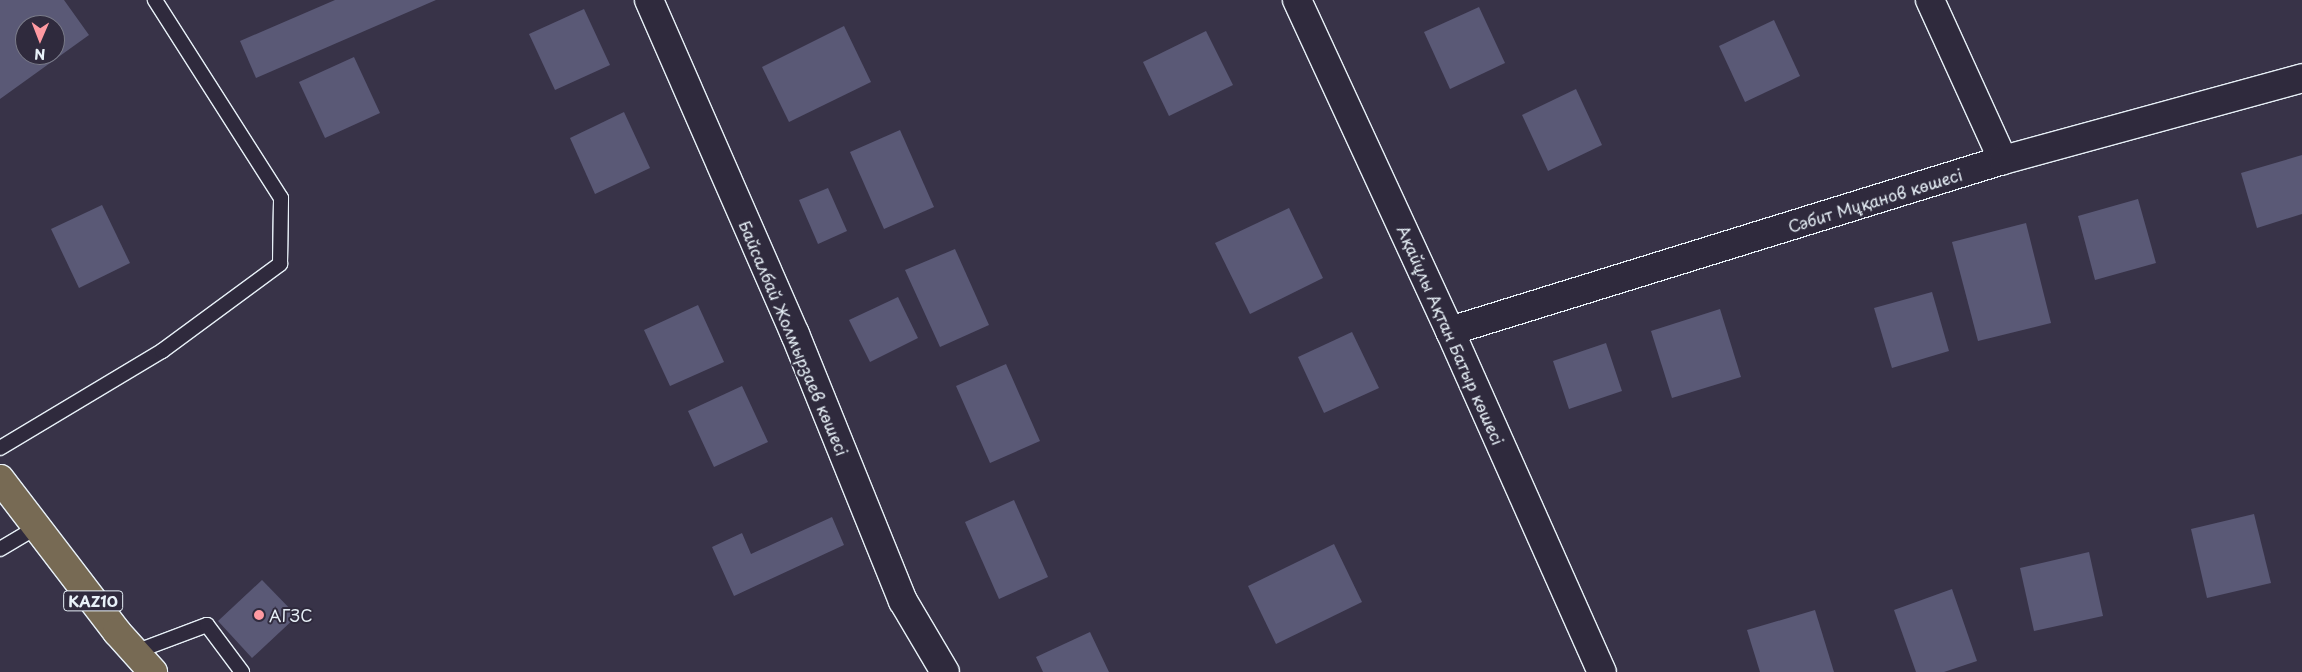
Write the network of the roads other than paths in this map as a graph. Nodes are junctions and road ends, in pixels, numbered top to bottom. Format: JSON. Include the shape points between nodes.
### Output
{"nodes":[{"id":1,"x":155,"y":0,"type":"edge"},
{"id":2,"x":649,"y":0,"type":"edge"},
{"id":3,"x":1297,"y":0,"type":"edge"},
{"id":4,"x":1930,"y":0,"type":"edge"},
{"id":5,"x":2302,"y":78,"type":"edge"},
{"id":6,"x":2003,"y":160,"type":"junction"},
{"id":7,"x":1450,"y":331,"type":"junction"},
{"id":8,"x":0,"y":448,"type":"edge"},
{"id":9,"x":0,"y":479,"type":"edge"},
{"id":10,"x":37,"y":527,"type":"junction"},
{"id":11,"x":0,"y":549,"type":"edge"},
{"id":12,"x":144,"y":662,"type":"edge"},
{"id":13,"x":242,"y":672,"type":"edge"},
{"id":14,"x":945,"y":672,"type":"edge"},
{"id":15,"x":1602,"y":672,"type":"edge"}],
"edges":[{"from":1,"to":8,"type":"lane","via":[[281,198],[280,264],[162,351]]},
{"from":2,"to":14,"type":"street","name":"Байсалбай Жолмырзаев көшесі","via":[[795,334],[903,601]]},
{"from":3,"to":7,"type":"street","name":"Ақайұлы Ақтан Батыр көшесі"},
{"from":4,"to":6,"type":"street"},
{"from":5,"to":6,"type":"street","name":"Сәбит Мұқанов көшесі"},
{"from":6,"to":7,"type":"street","name":"Сәбит Мұқанов көшесі"},
{"from":7,"to":15,"type":"street","name":"Ақайұлы Ақтан Батыр көшесі"},
{"from":9,"to":10,"type":"main road","number":"KAZ10"},
{"from":10,"to":11,"type":"lane"},
{"from":10,"to":12,"type":"main road","number":"KAZ10"},
{"from":12,"to":13,"type":"lane","via":[[207,625]]}]}
